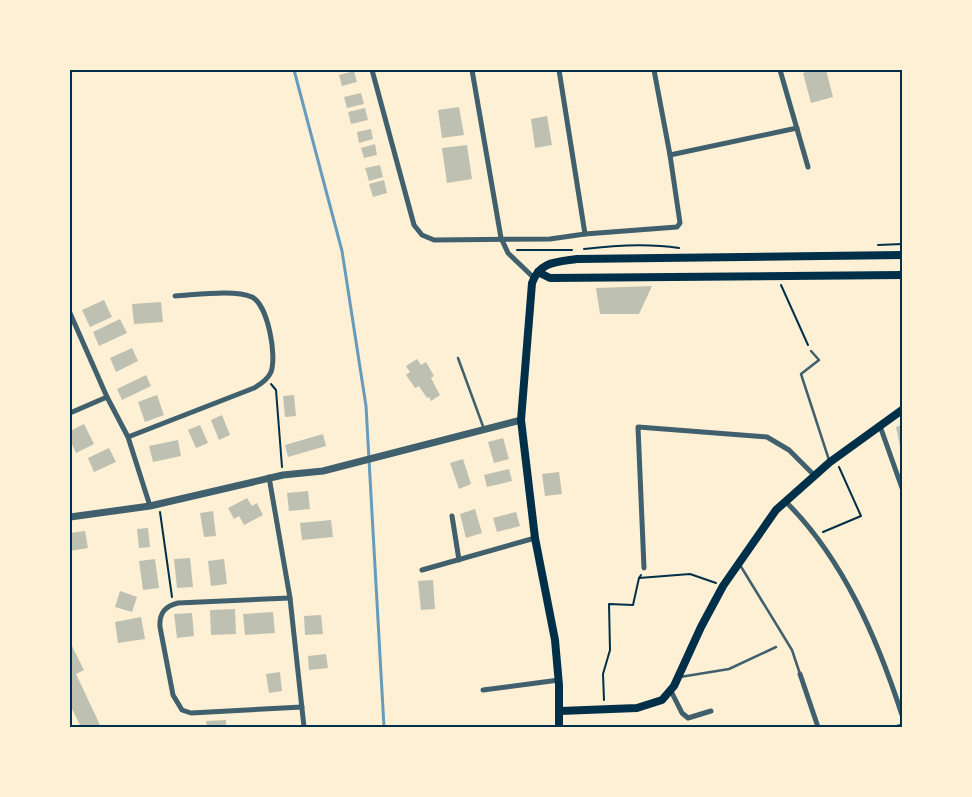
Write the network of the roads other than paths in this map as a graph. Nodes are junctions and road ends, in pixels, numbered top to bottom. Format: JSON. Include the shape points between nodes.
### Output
{"nodes":[{"id":1,"x":372,"y":70,"type":"edge"},
{"id":2,"x":472,"y":70,"type":"edge"},
{"id":3,"x":559,"y":70,"type":"edge"},
{"id":4,"x":654,"y":70,"type":"edge"},
{"id":5,"x":780,"y":70,"type":"edge"},
{"id":6,"x":797,"y":128,"type":"junction"},
{"id":7,"x":670,"y":154,"type":"junction"},
{"id":8,"x":808,"y":167,"type":"dead end"},
{"id":9,"x":585,"y":234,"type":"junction"},
{"id":10,"x":501,"y":238,"type":"junction"},
{"id":11,"x":902,"y":255,"type":"edge"},
{"id":12,"x":902,"y":274,"type":"edge"},
{"id":13,"x":536,"y":275,"type":"junction"},
{"id":14,"x":176,"y":296,"type":"dead end"},
{"id":15,"x":70,"y":313,"type":"edge"},
{"id":16,"x":812,"y":351,"type":"road end"},
{"id":17,"x":458,"y":358,"type":"dead end"},
{"id":18,"x":107,"y":397,"type":"junction"},
{"id":19,"x":902,"y":410,"type":"edge"},
{"id":20,"x":70,"y":413,"type":"edge"},
{"id":21,"x":521,"y":420,"type":"junction"},
{"id":22,"x":880,"y":426,"type":"junction"},
{"id":23,"x":484,"y":430,"type":"junction"},
{"id":24,"x":128,"y":437,"type":"junction"},
{"id":25,"x":832,"y":460,"type":"junction"},
{"id":26,"x":814,"y":475,"type":"junction"},
{"id":27,"x":269,"y":478,"type":"junction"},
{"id":28,"x":902,"y":488,"type":"edge"},
{"id":29,"x":785,"y":501,"type":"junction"},
{"id":30,"x":150,"y":506,"type":"junction"},
{"id":31,"x":452,"y":516,"type":"dead end"},
{"id":32,"x":70,"y":517,"type":"edge"},
{"id":33,"x":535,"y":538,"type":"junction"},
{"id":34,"x":459,"y":560,"type":"junction"},
{"id":35,"x":738,"y":562,"type":"junction"},
{"id":36,"x":644,"y":568,"type":"road end"},
{"id":37,"x":422,"y":570,"type":"dead end"},
{"id":38,"x":290,"y":598,"type":"junction"},
{"id":39,"x":776,"y":647,"type":"dead end"},
{"id":40,"x":800,"y":674,"type":"joint"},
{"id":41,"x":678,"y":677,"type":"junction"},
{"id":42,"x":559,"y":680,"type":"junction"},
{"id":43,"x":483,"y":690,"type":"dead end"},
{"id":44,"x":671,"y":691,"type":"junction"},
{"id":45,"x":302,"y":707,"type":"junction"},
{"id":46,"x":560,"y":711,"type":"junction"},
{"id":47,"x":711,"y":711,"type":"dead end"},
{"id":48,"x":902,"y":715,"type":"edge"},
{"id":49,"x":902,"y":726,"type":"edge"},
{"id":50,"x":304,"y":727,"type":"edge"},
{"id":51,"x":559,"y":727,"type":"edge"},
{"id":52,"x":818,"y":727,"type":"edge"},
{"id":53,"x":898,"y":727,"type":"edge"}],
"edges":[{"from":1,"to":10,"type":"street","via":[[414,225],[422,235],[434,240]]},
{"from":2,"to":10,"type":"street"},
{"from":3,"to":9,"type":"street"},
{"from":4,"to":7,"type":"street"},
{"from":5,"to":6,"type":"street"},
{"from":6,"to":7,"type":"street"},
{"from":6,"to":8,"type":"street"},
{"from":7,"to":9,"type":"street","via":[[680,223],[677,227]]},
{"from":9,"to":10,"type":"street","via":[[550,240]]},
{"from":10,"to":13,"type":"street","via":[[508,253]]},
{"from":11,"to":13,"type":"main road","via":[[577,259],[549,263]]},
{"from":12,"to":13,"type":"main road","via":[[550,278]]},
{"from":13,"to":21,"type":"main road"},
{"from":14,"to":24,"type":"street","via":[[241,294],[257,300],[266,314],[273,357],[271,372],[254,388]]},
{"from":15,"to":18,"type":"street"},
{"from":16,"to":25,"type":"lane","via":[[819,360],[801,374]]},
{"from":17,"to":23,"type":"lane"},
{"from":18,"to":20,"type":"street"},
{"from":18,"to":24,"type":"street"},
{"from":19,"to":22,"type":"main road"},
{"from":21,"to":23,"type":"street"},
{"from":21,"to":33,"type":"main road"},
{"from":22,"to":25,"type":"main road"},
{"from":22,"to":28,"type":"street"},
{"from":23,"to":27,"type":"street","via":[[323,471]]},
{"from":24,"to":30,"type":"street"},
{"from":25,"to":26,"type":"main road"},
{"from":26,"to":29,"type":"main road"},
{"from":26,"to":36,"type":"street","via":[[789,450],[767,437],[638,427]]},
{"from":27,"to":30,"type":"street"},
{"from":27,"to":38,"type":"street"},
{"from":29,"to":35,"type":"main road"},
{"from":29,"to":48,"type":"street","via":[[816,535],[835,563],[885,668]]},
{"from":30,"to":32,"type":"street"},
{"from":31,"to":34,"type":"street"},
{"from":33,"to":34,"type":"street"},
{"from":33,"to":42,"type":"main road"},
{"from":34,"to":37,"type":"street"},
{"from":35,"to":40,"type":"lane","via":[[792,650]]},
{"from":35,"to":41,"type":"main road","via":[[697,634]]},
{"from":38,"to":45,"type":"street"},
{"from":38,"to":45,"type":"street","via":[[173,604],[162,613],[160,627],[173,695],[182,710],[191,713]]},
{"from":39,"to":41,"type":"lane","via":[[729,668]]},
{"from":40,"to":52,"type":"street"},
{"from":41,"to":44,"type":"main road"},
{"from":42,"to":43,"type":"street"},
{"from":42,"to":46,"type":"main road"},
{"from":44,"to":46,"type":"main road","via":[[652,705]]},
{"from":44,"to":47,"type":"street","via":[[688,718]]},
{"from":45,"to":50,"type":"street"},
{"from":46,"to":51,"type":"main road"},
{"from":49,"to":53,"type":"street"}]}
